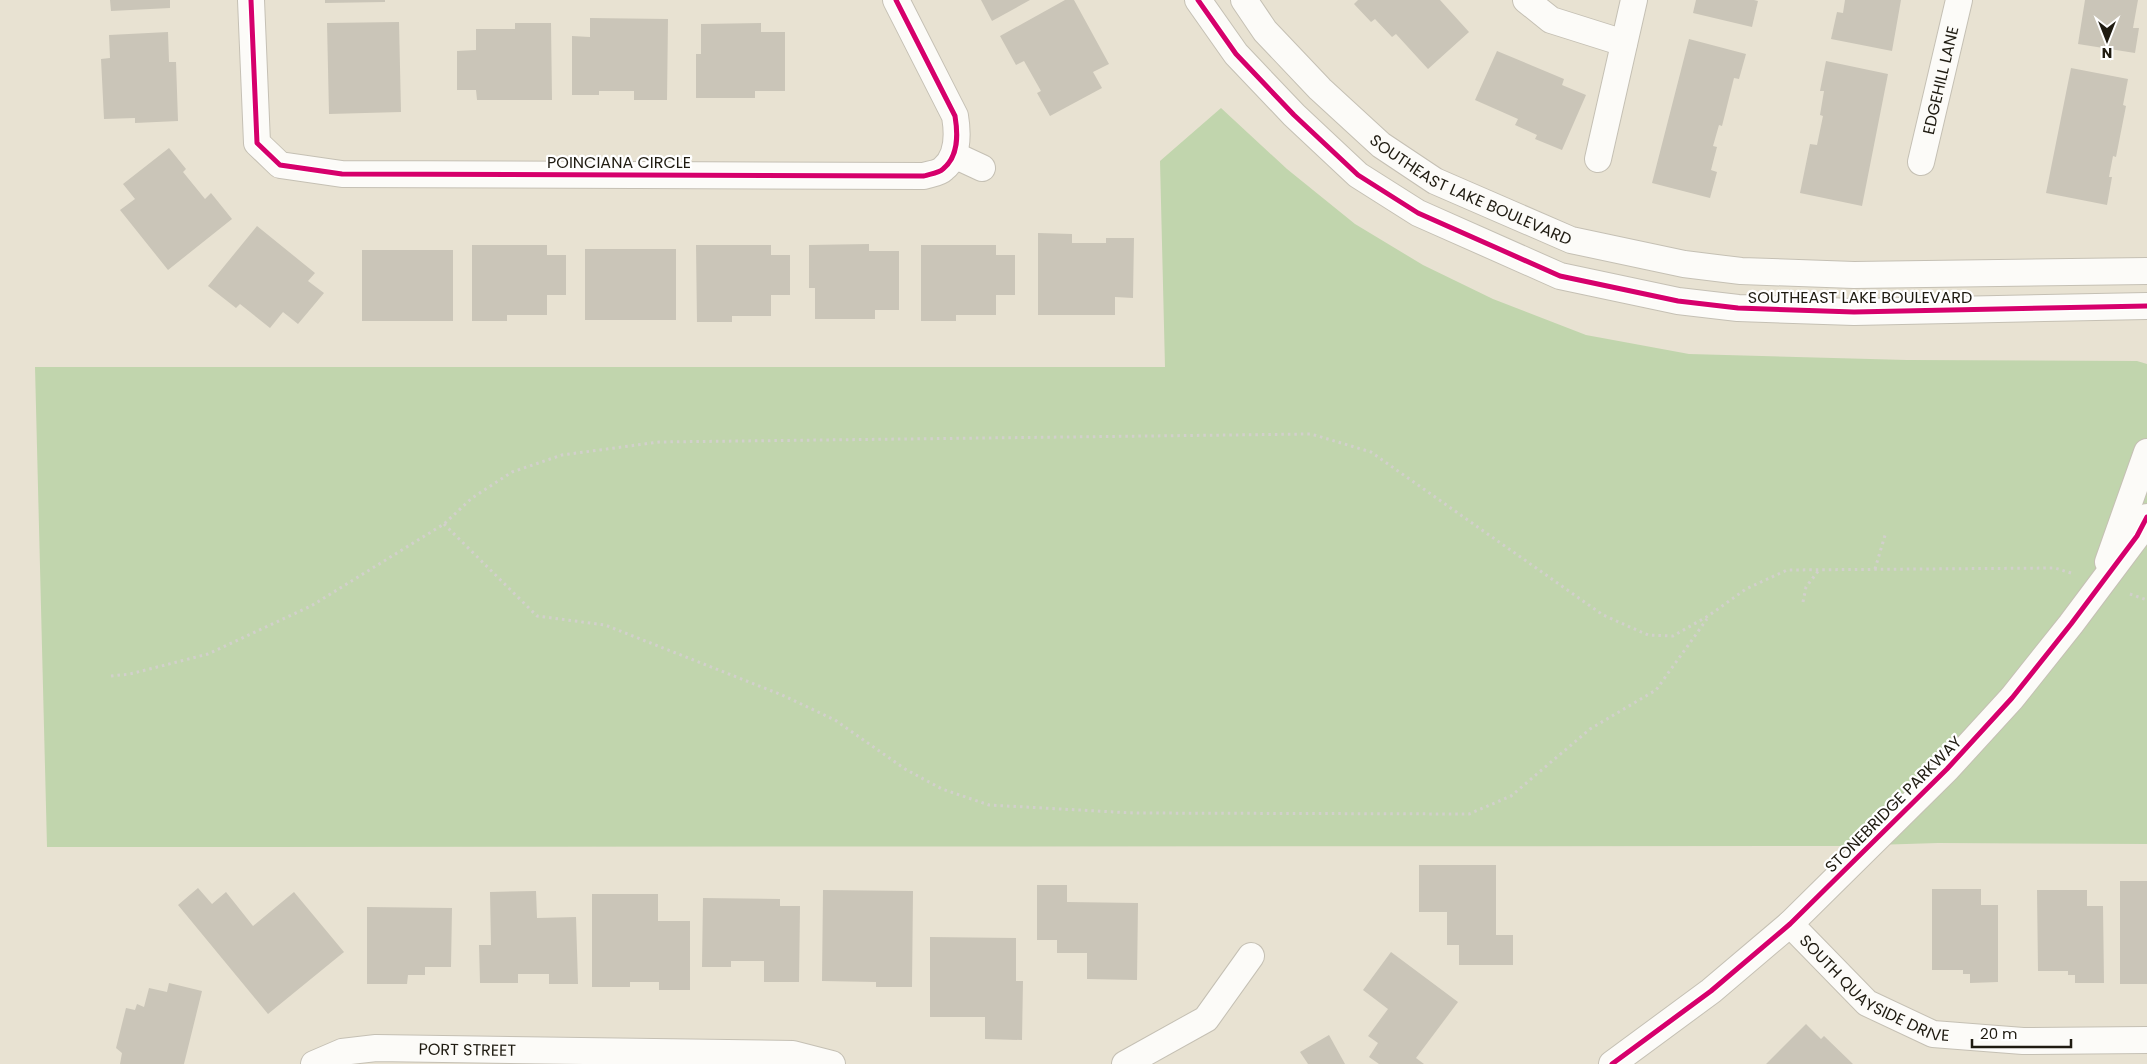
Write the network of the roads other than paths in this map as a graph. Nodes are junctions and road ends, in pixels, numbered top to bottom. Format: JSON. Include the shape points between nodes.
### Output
{"nodes":[{"id":1,"x":251,"y":0,"type":"edge"},
{"id":2,"x":896,"y":0,"type":"edge"},
{"id":3,"x":1198,"y":0,"type":"edge"},
{"id":4,"x":1244,"y":0,"type":"edge"},
{"id":5,"x":1526,"y":0,"type":"edge"},
{"id":6,"x":1634,"y":0,"type":"edge"},
{"id":7,"x":1959,"y":0,"type":"edge"},
{"id":8,"x":1624,"y":43,"type":"junction"},
{"id":9,"x":954,"y":155,"type":"junction"},
{"id":10,"x":1598,"y":159,"type":"dead end"},
{"id":11,"x":1921,"y":162,"type":"dead end"},
{"id":12,"x":982,"y":168,"type":"dead end"},
{"id":13,"x":2147,"y":271,"type":"edge"},
{"id":14,"x":2147,"y":306,"type":"edge"},
{"id":15,"x":2147,"y":452,"type":"edge"},
{"id":16,"x":2147,"y":517,"type":"edge"},
{"id":17,"x":2100,"y":583,"type":"junction"},
{"id":18,"x":1790,"y":924,"type":"junction"},
{"id":19,"x":1251,"y":956,"type":"dead end"},
{"id":20,"x":2147,"y":1040,"type":"edge"},
{"id":21,"x":2023,"y":1052,"type":"edge"},
{"id":22,"x":314,"y":1064,"type":"edge"},
{"id":23,"x":832,"y":1064,"type":"edge"},
{"id":24,"x":1125,"y":1064,"type":"edge"},
{"id":25,"x":1612,"y":1064,"type":"edge"}],
"edges":[{"from":1,"to":9,"type":"street","name":"POINCIANA CIRCLE","via":[[257,143],[280,165],[342,174],[924,176],[943,170]]},
{"from":2,"to":9,"type":"street","via":[[955,116],[958,136]]},
{"from":3,"to":14,"type":"street","name":"SOUTHEAST LAKE BOULEVARD","via":[[1236,54],[1358,175],[1418,213],[1560,276],[1678,301],[1738,308],[1854,312]]},
{"from":4,"to":13,"type":"street","name":"SOUTHEAST LAKE BOULEVARD","via":[[1265,30],[1320,89],[1381,145],[1435,181],[1571,240],[1684,264],[1741,271],[1854,275]]},
{"from":5,"to":8,"type":"street","via":[[1551,20]]},
{"from":6,"to":8,"type":"street"},
{"from":7,"to":11,"type":"street","name":"EDGEHILL LANE"},
{"from":8,"to":10,"type":"street"},
{"from":9,"to":12,"type":"street"},
{"from":15,"to":17,"type":"street","name":"STONEBRIDGE PARKWAY"},
{"from":16,"to":17,"type":"street","name":"STONEBRIDGE PARKWAY","via":[[2137,536]]},
{"from":17,"to":18,"type":"street","name":"STONEBRIDGE PARKWAY","via":[[2071,624],[1947,770]]},
{"from":18,"to":21,"type":"street","name":"SOUTH QUAYSIDE DRIVE","via":[[1866,1003],[1933,1034]]},
{"from":18,"to":25,"type":"street","name":"STONEBRIDGE PARKWAY","via":[[1711,991]]},
{"from":19,"to":24,"type":"street","via":[[1206,1019]]},
{"from":20,"to":21,"type":"street","name":"SOUTH QUAYSIDE DRIVE"},
{"from":22,"to":23,"type":"street","name":"PORT STREET","via":[[342,1052],[376,1048],[793,1054]]}]}
